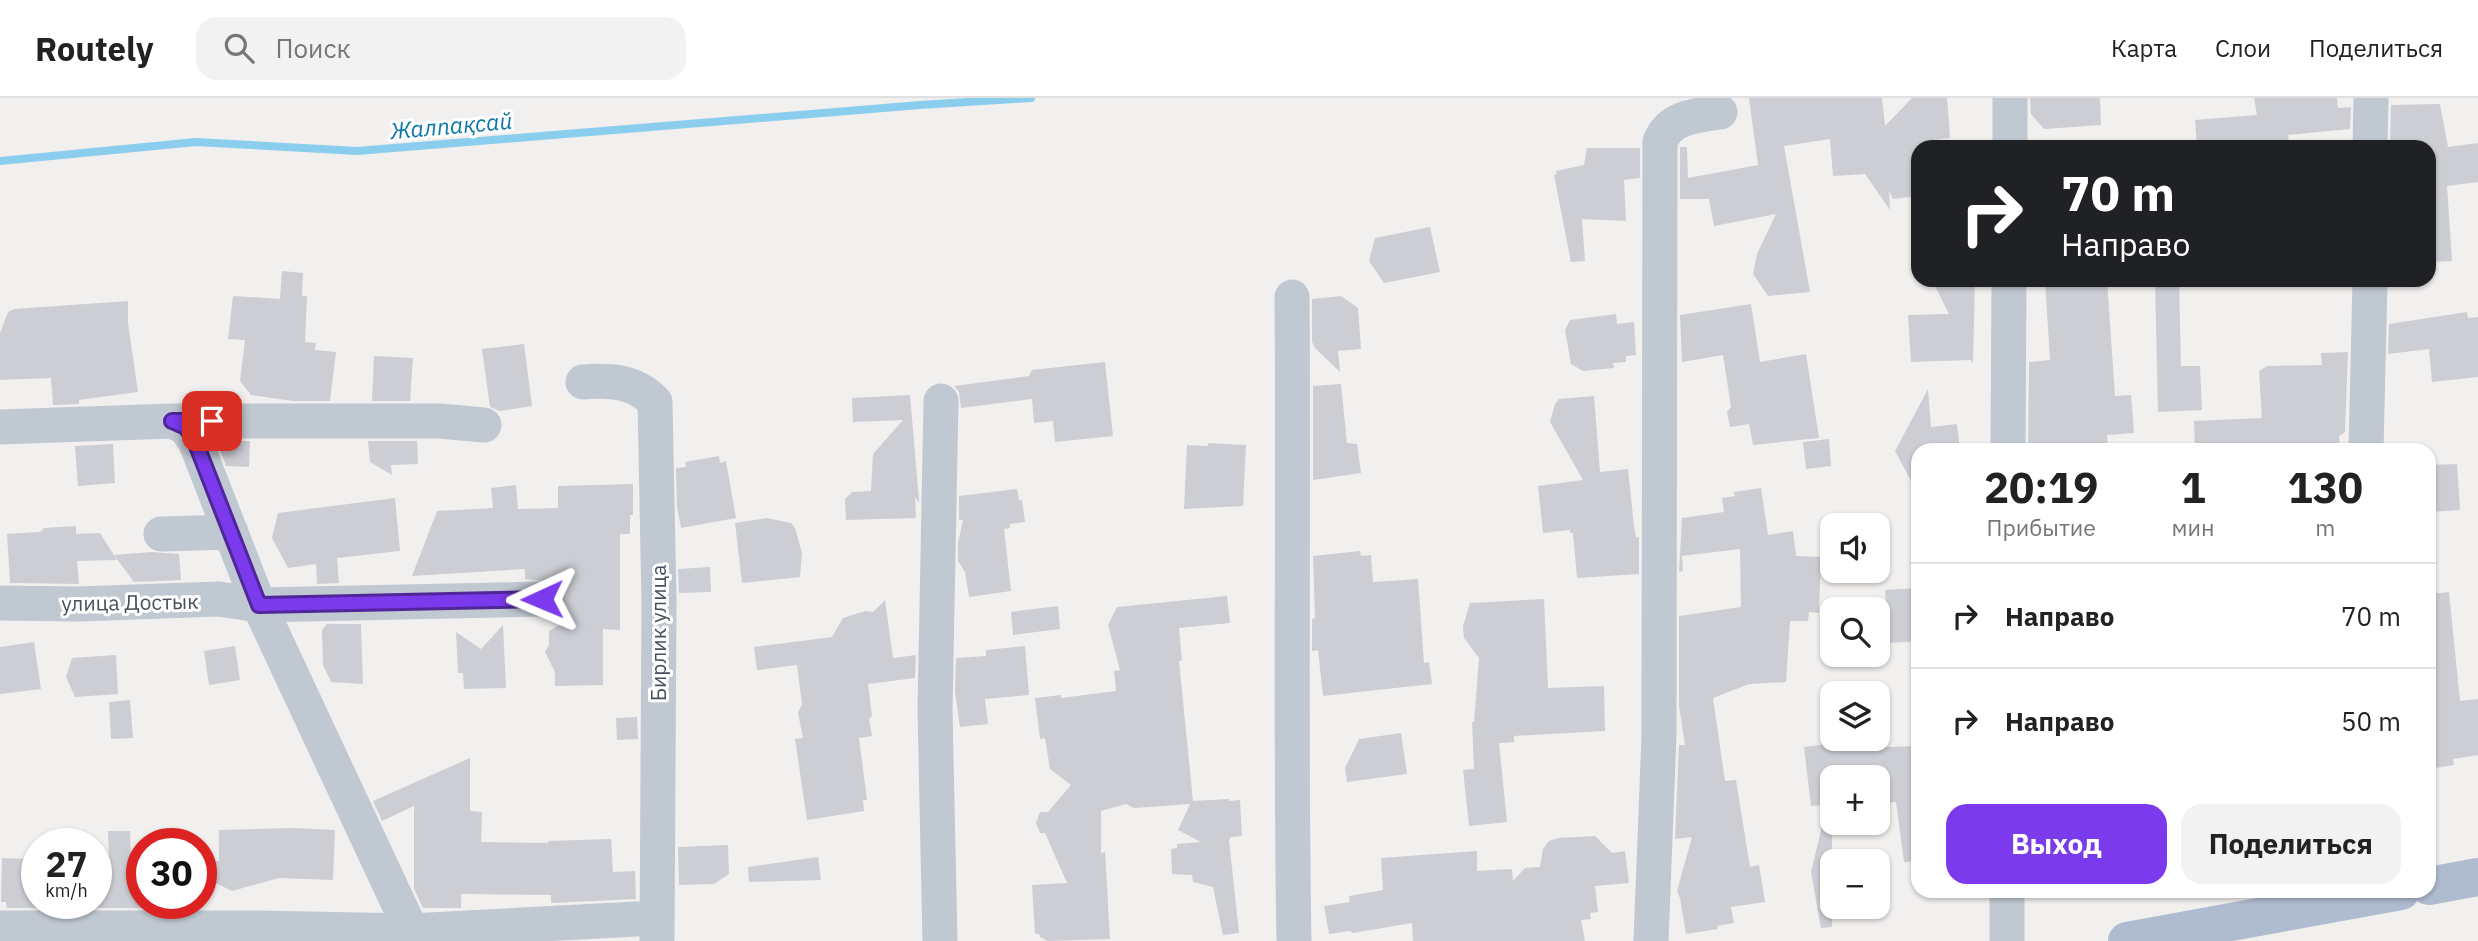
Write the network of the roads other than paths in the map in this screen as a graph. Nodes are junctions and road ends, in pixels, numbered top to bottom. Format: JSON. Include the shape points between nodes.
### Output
{"nodes":[{"id":1,"x":2010,"y":98,"type":"edge"},
{"id":2,"x":2371,"y":98,"type":"edge"},
{"id":3,"x":1720,"y":112,"type":"dead end"},
{"id":4,"x":2010,"y":140,"type":"edge"},
{"id":5,"x":2370,"y":140,"type":"edge"},
{"id":6,"x":2009,"y":287,"type":"edge"},
{"id":7,"x":2370,"y":287,"type":"edge"},
{"id":8,"x":1292,"y":297,"type":"dead end"},
{"id":9,"x":583,"y":382,"type":"dead end"},
{"id":10,"x":941,"y":401,"type":"dead end"},
{"id":11,"x":172,"y":421,"type":"junction"},
{"id":12,"x":484,"y":425,"type":"dead end"},
{"id":13,"x":0,"y":428,"type":"edge"},
{"id":14,"x":2008,"y":443,"type":"edge"},
{"id":15,"x":2367,"y":443,"type":"edge"},
{"id":16,"x":231,"y":531,"type":"junction"},
{"id":17,"x":161,"y":534,"type":"dead end"},
{"id":18,"x":542,"y":599,"type":"dead end"},
{"id":19,"x":0,"y":603,"type":"edge"},
{"id":20,"x":259,"y":605,"type":"junction"},
{"id":21,"x":2478,"y":877,"type":"edge"},
{"id":22,"x":2436,"y":885,"type":"edge"},
{"id":23,"x":2007,"y":898,"type":"edge"},
{"id":24,"x":2356,"y":898,"type":"edge"},
{"id":25,"x":0,"y":928,"type":"edge"},
{"id":26,"x":656,"y":929,"type":"edge"},
{"id":27,"x":413,"y":936,"type":"edge"},
{"id":28,"x":940,"y":941,"type":"edge"},
{"id":29,"x":1294,"y":941,"type":"edge"},
{"id":30,"x":1651,"y":941,"type":"edge"},
{"id":31,"x":2007,"y":941,"type":"edge"},
{"id":32,"x":2127,"y":941,"type":"edge"}],
"edges":[{"from":1,"to":4,"type":"street"},
{"from":2,"to":5,"type":"street"},
{"from":3,"to":30,"type":"street","via":[[1681,120],[1670,126],[1660,142],[1659,736]]},
{"from":6,"to":14,"type":"street"},
{"from":7,"to":15,"type":"street"},
{"from":8,"to":29,"type":"street"},
{"from":9,"to":26,"type":"street","name":"Бирлик улица","via":[[625,383],[655,402]]},
{"from":10,"to":28,"type":"street","via":[[936,710]]},
{"from":11,"to":12,"type":"street"},
{"from":11,"to":13,"type":"street"},
{"from":11,"to":16,"type":"street","via":[[186,427],[195,441]]},
{"from":16,"to":17,"type":"street"},
{"from":16,"to":20,"type":"street"},
{"from":18,"to":20,"type":"street","name":"улица Достык"},
{"from":19,"to":20,"type":"street","name":"улица Достык","via":[[219,600]]},
{"from":20,"to":27,"type":"street"},
{"from":21,"to":22,"type":"main road"},
{"from":23,"to":31,"type":"street"},
{"from":24,"to":32,"type":"main road"},
{"from":25,"to":27,"type":"street","via":[[259,928]]},
{"from":26,"to":27,"type":"street"}]}
